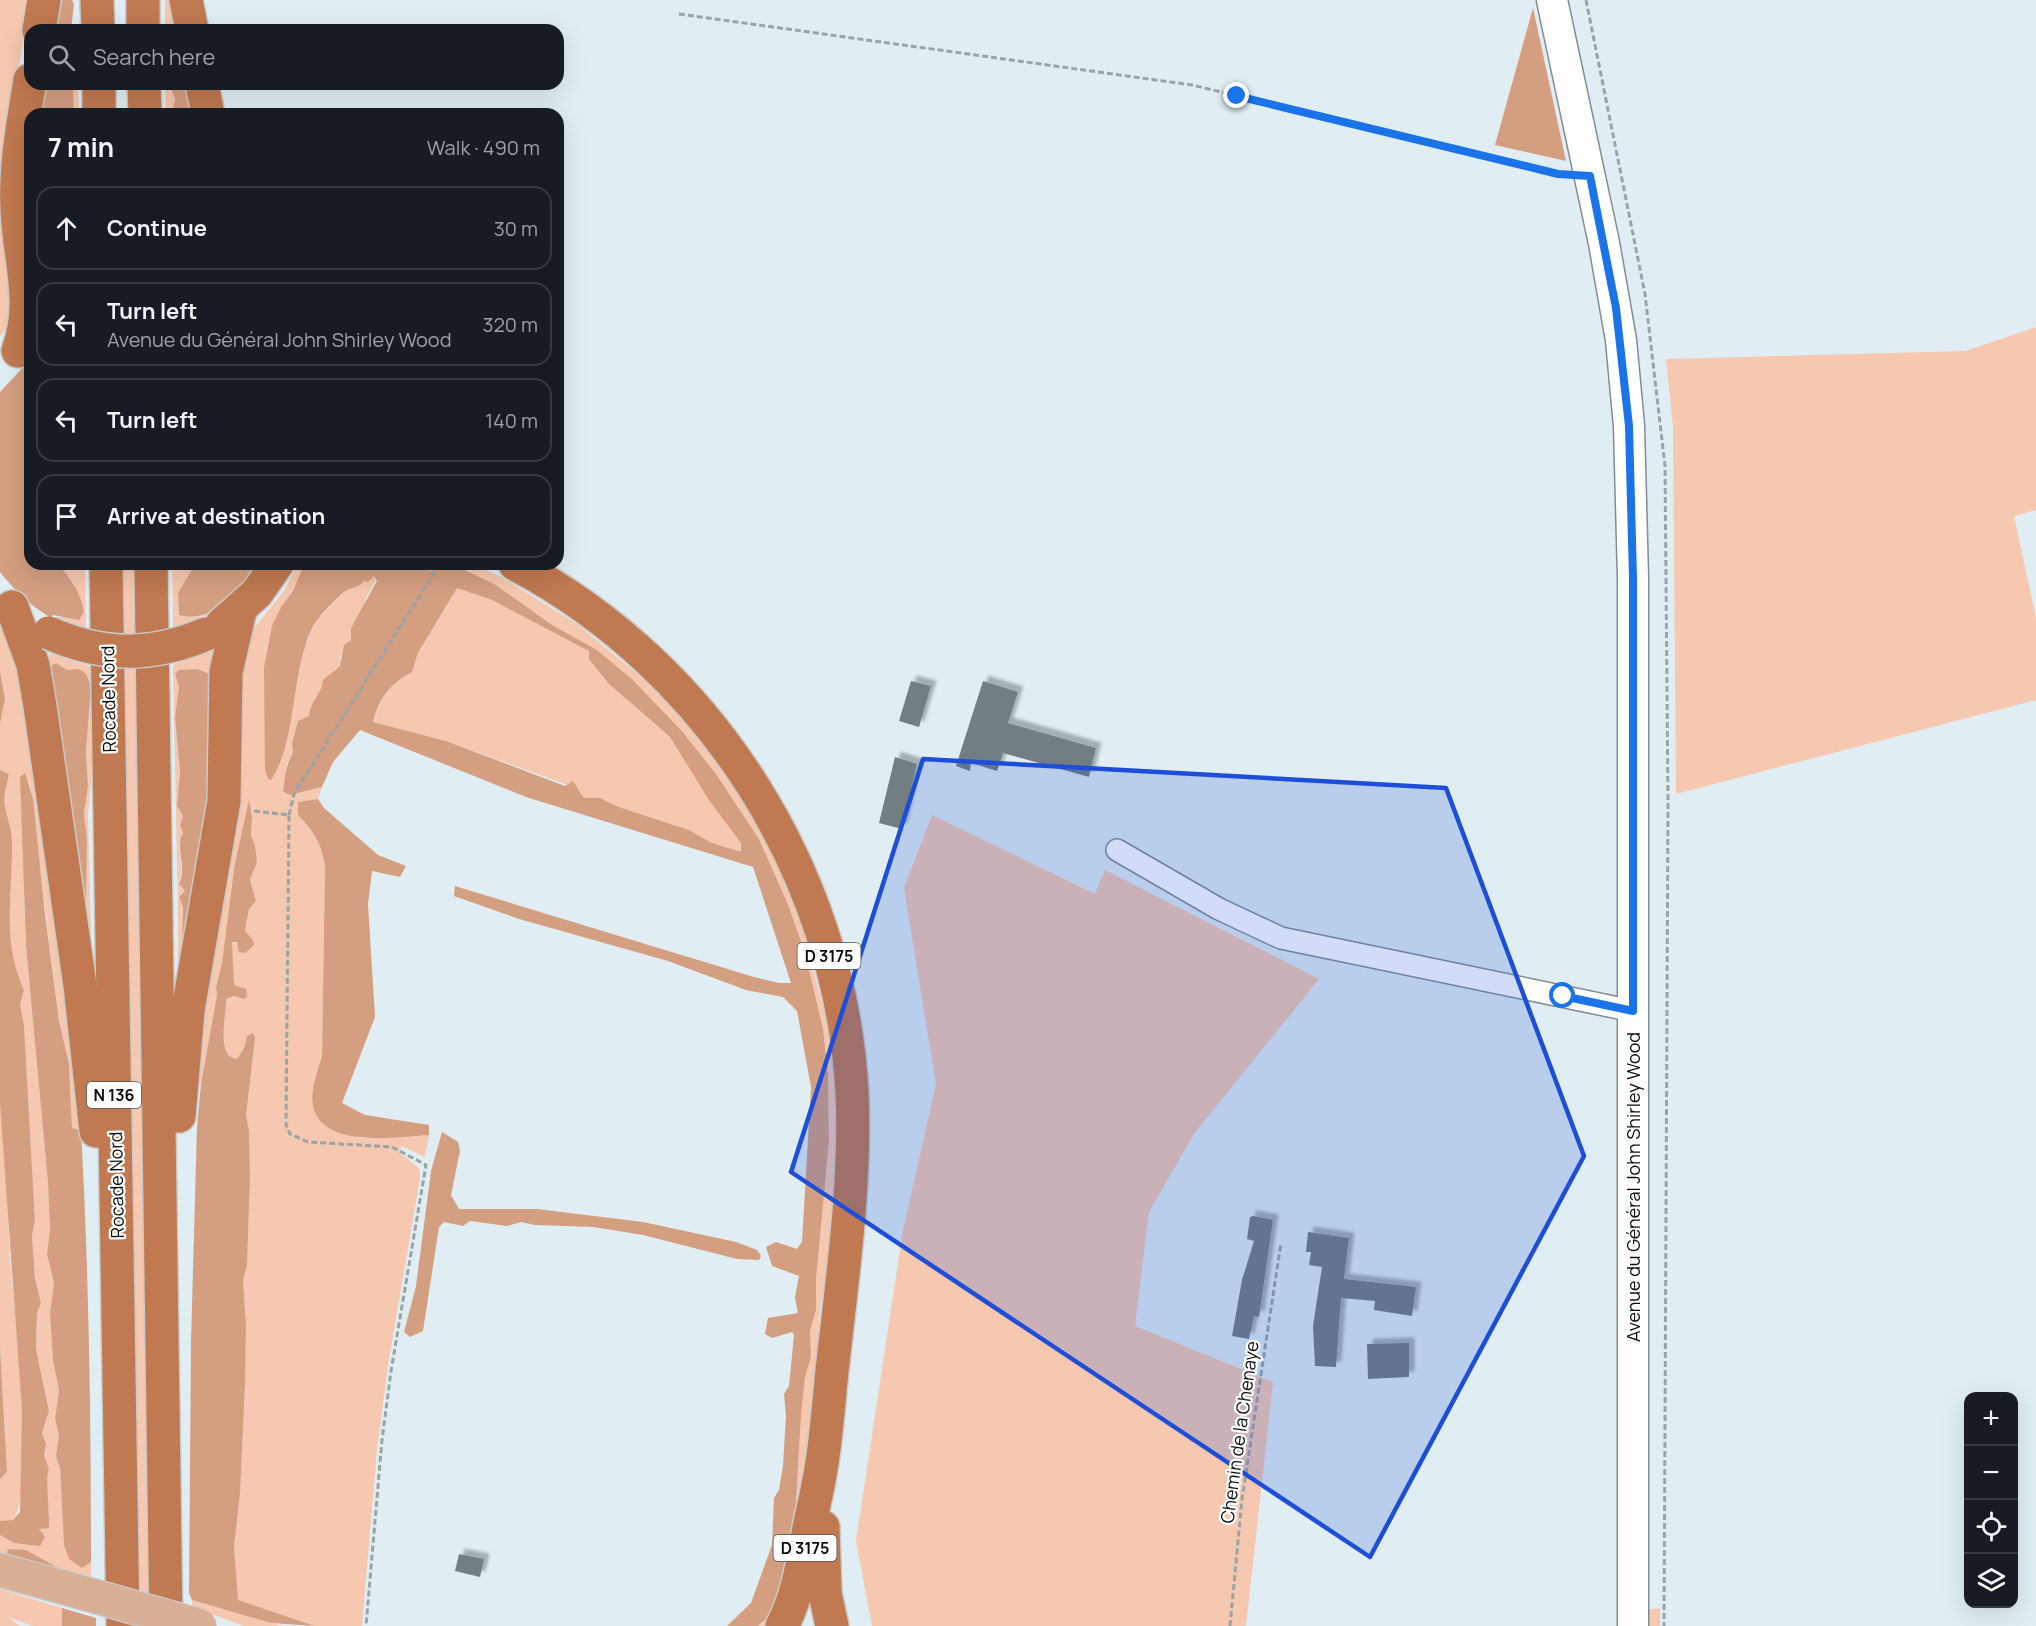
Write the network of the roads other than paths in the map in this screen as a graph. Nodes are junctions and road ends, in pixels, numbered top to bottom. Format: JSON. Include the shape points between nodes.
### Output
{"nodes":[{"id":1,"x":44,"y":0,"type":"edge"},
{"id":2,"x":97,"y":0,"type":"edge"},
{"id":3,"x":143,"y":0,"type":"edge"},
{"id":4,"x":186,"y":0,"type":"edge"},
{"id":5,"x":1552,"y":0,"type":"edge"},
{"id":6,"x":40,"y":24,"type":"edge"},
{"id":7,"x":98,"y":24,"type":"edge"},
{"id":8,"x":143,"y":24,"type":"edge"},
{"id":9,"x":191,"y":24,"type":"edge"},
{"id":10,"x":29,"y":90,"type":"edge"},
{"id":11,"x":99,"y":90,"type":"edge"},
{"id":12,"x":144,"y":90,"type":"edge"},
{"id":13,"x":203,"y":90,"type":"edge"},
{"id":14,"x":26,"y":108,"type":"edge"},
{"id":15,"x":99,"y":108,"type":"edge"},
{"id":16,"x":145,"y":108,"type":"edge"},
{"id":17,"x":207,"y":108,"type":"edge"},
{"id":18,"x":24,"y":124,"type":"edge"},
{"id":19,"x":24,"y":270,"type":"edge"},
{"id":20,"x":24,"y":334,"type":"edge"},
{"id":21,"x":16,"y":354,"type":"edge"},
{"id":22,"x":106,"y":570,"type":"edge"},
{"id":23,"x":151,"y":570,"type":"edge"},
{"id":24,"x":273,"y":570,"type":"edge"},
{"id":25,"x":525,"y":570,"type":"edge"},
{"id":26,"x":6,"y":601,"type":"edge"},
{"id":27,"x":240,"y":611,"type":"junction"},
{"id":28,"x":1117,"y":850,"type":"dead end"},
{"id":29,"x":1633,"y":1011,"type":"junction"},
{"id":30,"x":822,"y":1468,"type":"junction"},
{"id":31,"x":165,"y":1547,"type":"junction"},
{"id":32,"x":0,"y":1570,"type":"edge"},
{"id":33,"x":122,"y":1626,"type":"edge"},
{"id":34,"x":166,"y":1626,"type":"edge"},
{"id":35,"x":200,"y":1626,"type":"edge"},
{"id":36,"x":782,"y":1626,"type":"edge"},
{"id":37,"x":832,"y":1626,"type":"edge"},
{"id":38,"x":1633,"y":1626,"type":"edge"}],
"edges":[{"from":1,"to":6,"type":"highway"},
{"from":2,"to":7,"type":"highway"},
{"from":3,"to":8,"type":"highway"},
{"from":4,"to":9,"type":"highway"},
{"from":5,"to":29,"type":"street","name":"Avenue du Général John Shirley Wood","via":[[1616,308],[1629,426]]},
{"from":10,"to":14,"type":"highway"},
{"from":11,"to":15,"type":"highway"},
{"from":12,"to":16,"type":"highway"},
{"from":13,"to":17,"type":"highway"},
{"from":18,"to":19,"type":"highway","via":[[17,175],[18,230]]},
{"from":20,"to":21,"type":"highway"},
{"from":22,"to":33,"type":"highway","name":"Rocade Nord","number":"N 136"},
{"from":23,"to":31,"type":"highway","number":"N 136"},
{"from":24,"to":27,"type":"highway"},
{"from":25,"to":30,"type":"highway","number":"D 3175","via":[[623,636],[707,722],[771,815],[797,866],[821,929],[846,1037],[852,1118],[845,1253]]},
{"from":26,"to":27,"type":"highway","bridge":true,"via":[[49,633],[93,649],[127,652],[162,649],[206,634]]},
{"from":26,"to":33,"type":"highway","via":[[33,665],[80,985],[99,1157]]},
{"from":27,"to":31,"type":"highway","via":[[226,672],[224,801],[188,1010],[182,1070]]},
{"from":28,"to":29,"type":"street","via":[[1220,909],[1281,938]]},
{"from":29,"to":38,"type":"street","name":"Avenue du Général John Shirley Wood"},
{"from":30,"to":36,"type":"highway","number":"D 3175","via":[[803,1560]]},
{"from":30,"to":37,"type":"highway","number":"D 3175","via":[[825,1593]]},
{"from":31,"to":34,"type":"highway","number":"N 136"},
{"from":32,"to":35,"type":"main road","bridge":true}]}
